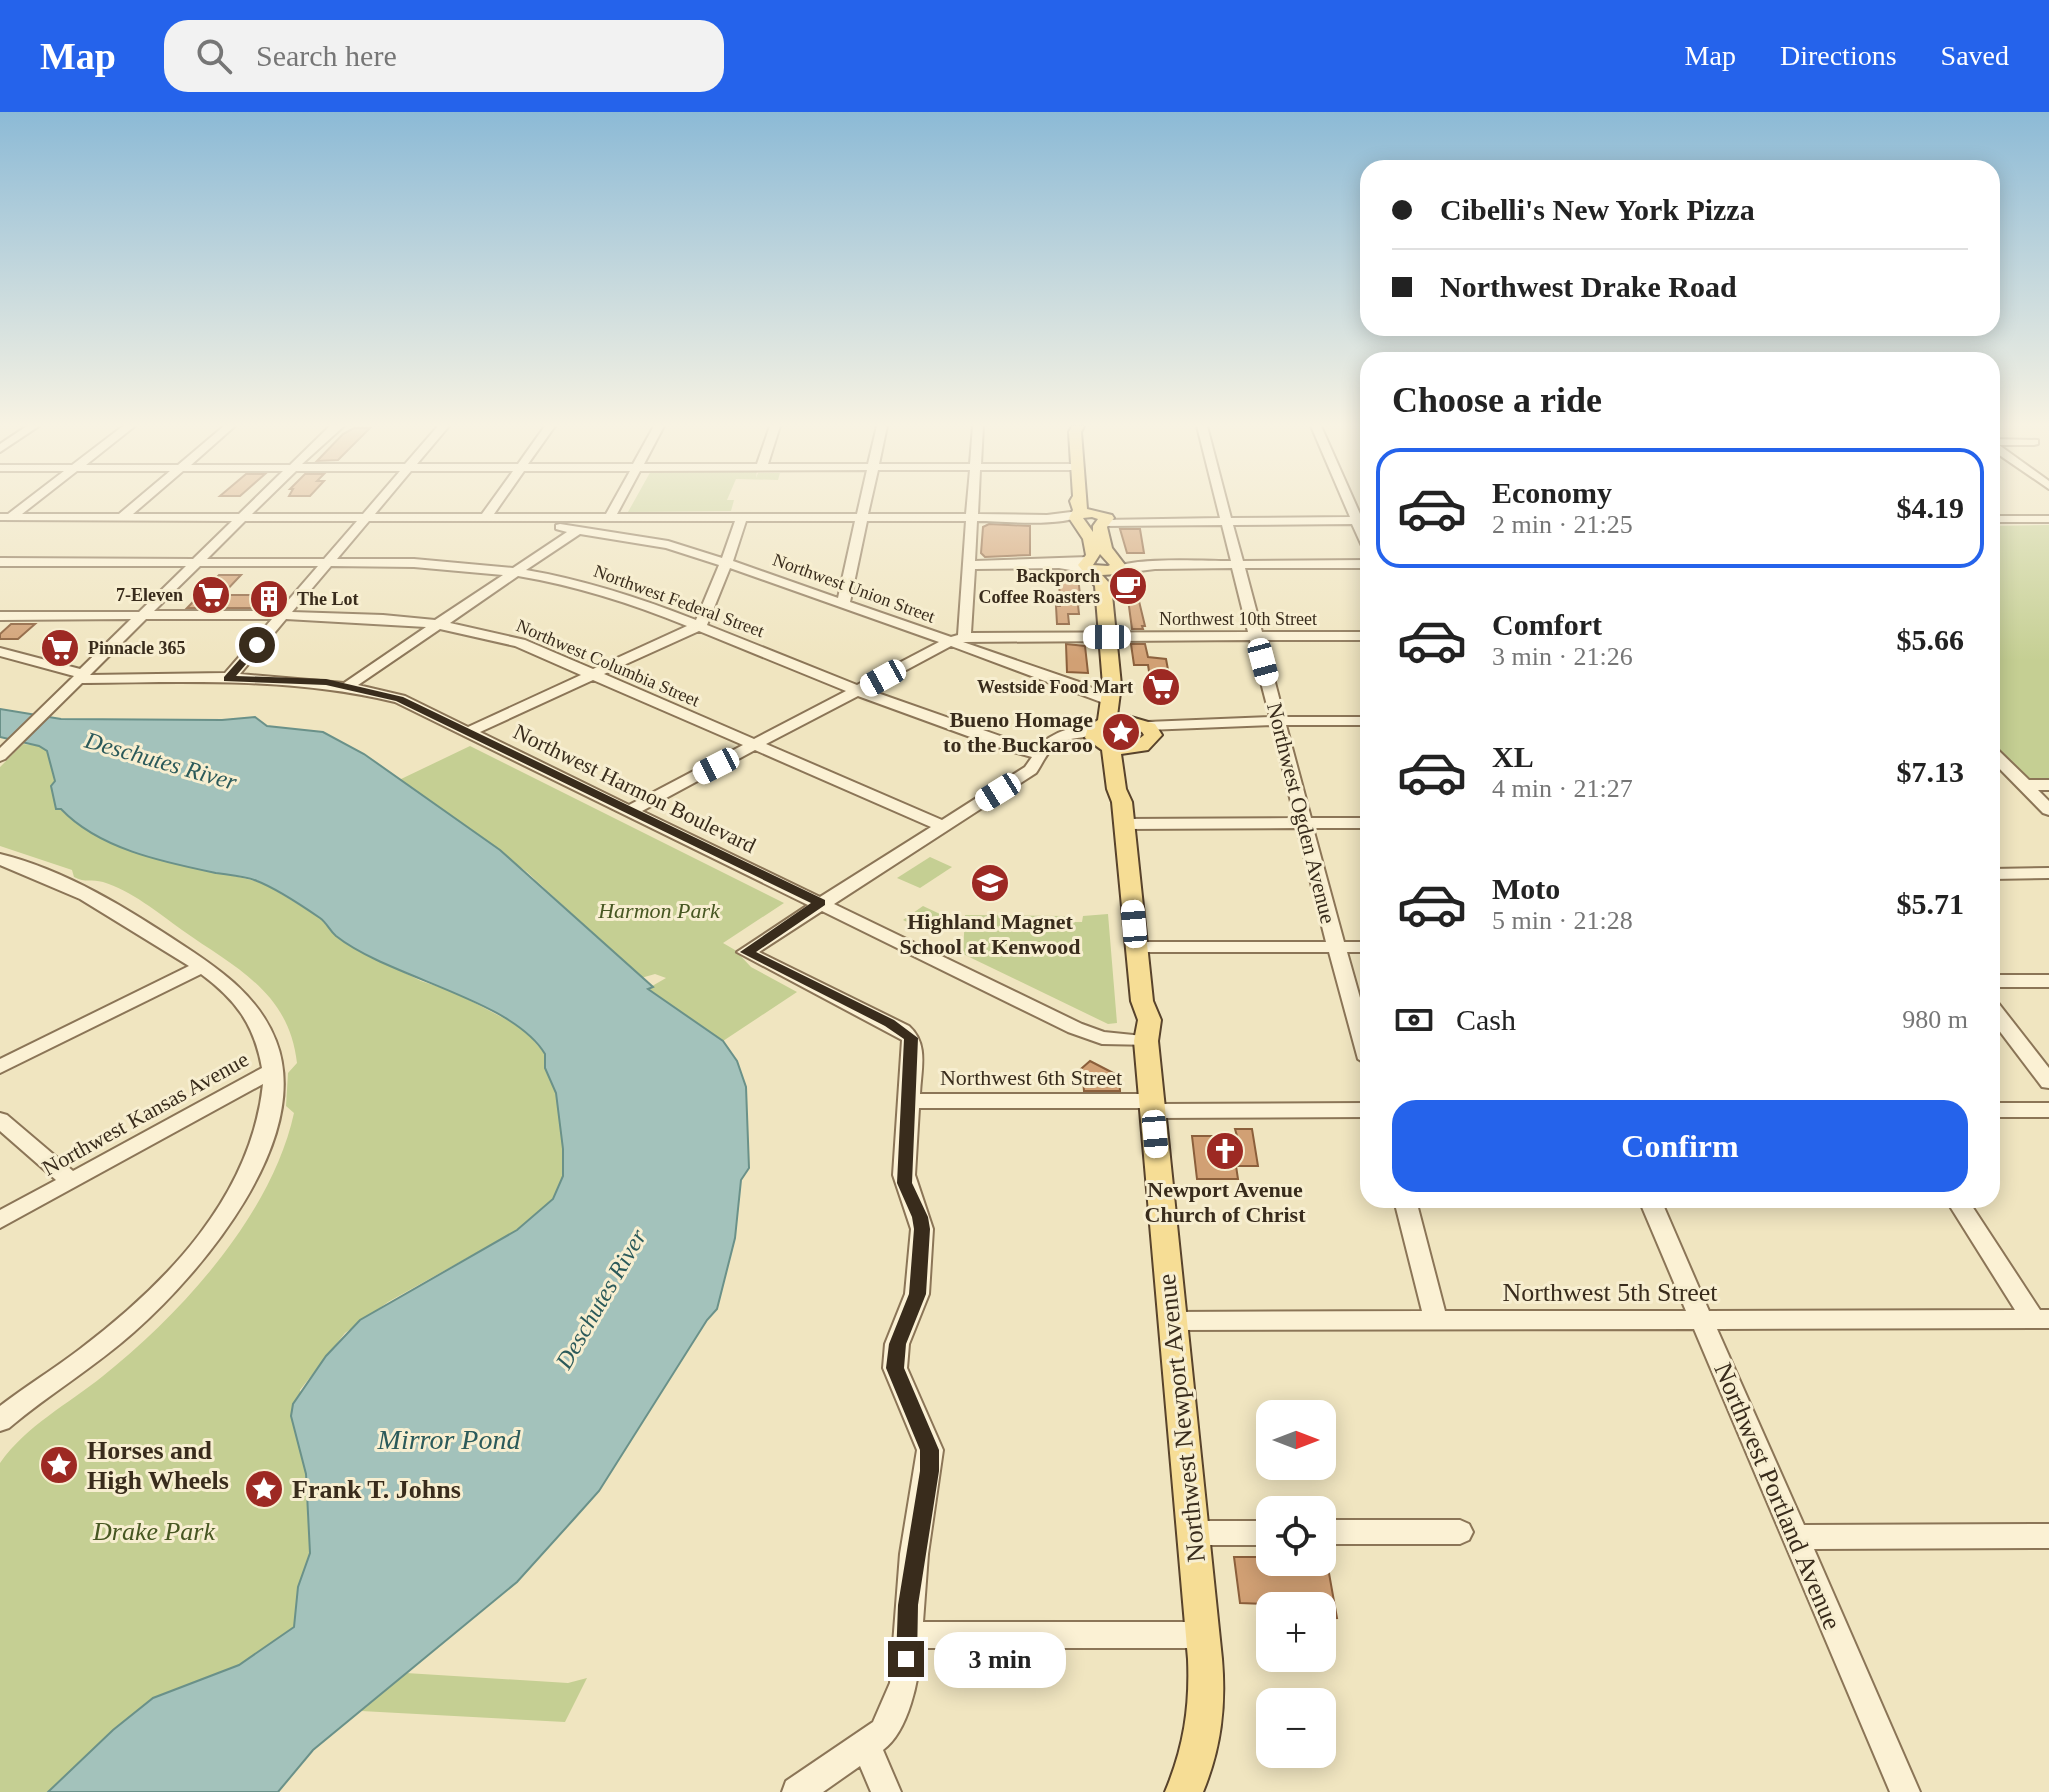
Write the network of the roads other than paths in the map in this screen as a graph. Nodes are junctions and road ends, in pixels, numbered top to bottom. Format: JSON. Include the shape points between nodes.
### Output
{"nodes":[{"id":1,"x":25,"y":504,"type":"edge"},
{"id":2,"x":137,"y":504,"type":"edge"},
{"id":3,"x":256,"y":504,"type":"edge"},
{"id":4,"x":377,"y":504,"type":"edge"},
{"id":5,"x":495,"y":504,"type":"edge"},
{"id":6,"x":618,"y":504,"type":"edge"},
{"id":7,"x":865,"y":504,"type":"edge"},
{"id":8,"x":972,"y":504,"type":"edge"},
{"id":9,"x":1078,"y":504,"type":"edge"},
{"id":10,"x":1088,"y":504,"type":"edge"},
{"id":11,"x":1224,"y":504,"type":"edge"},
{"id":12,"x":1350,"y":504,"type":"edge"},
{"id":13,"x":122,"y":517,"type":"junction"},
{"id":14,"x":486,"y":517,"type":"junction"},
{"id":15,"x":612,"y":517,"type":"junction"},
{"id":16,"x":742,"y":517,"type":"junction"},
{"id":17,"x":862,"y":517,"type":"junction"},
{"id":18,"x":971,"y":517,"type":"junction"},
{"id":19,"x":242,"y":518,"type":"junction"},
{"id":20,"x":365,"y":518,"type":"junction"},
{"id":21,"x":1103,"y":519,"type":"junction"},
{"id":22,"x":2000,"y":519,"type":"edge"},
{"id":23,"x":2049,"y":519,"type":"edge"},
{"id":24,"x":3,"y":520,"type":"edge"},
{"id":25,"x":1228,"y":520,"type":"junction"},
{"id":26,"x":1357,"y":520,"type":"junction"},
{"id":27,"x":1080,"y":521,"type":"junction"},
{"id":28,"x":1360,"y":527,"type":"edge"},
{"id":29,"x":579,"y":529,"type":"junction"},
{"id":30,"x":601,"y":532,"type":"junction"},
{"id":31,"x":0,"y":562,"type":"edge"},
{"id":32,"x":198,"y":562,"type":"junction"},
{"id":33,"x":328,"y":562,"type":"junction"},
{"id":34,"x":727,"y":563,"type":"junction"},
{"id":35,"x":1360,"y":564,"type":"edge"},
{"id":36,"x":968,"y":565,"type":"junction"},
{"id":37,"x":1090,"y":565,"type":"junction"},
{"id":38,"x":1239,"y":565,"type":"junction"},
{"id":39,"x":1111,"y":569,"type":"junction"},
{"id":40,"x":515,"y":572,"type":"junction"},
{"id":41,"x":843,"y":604,"type":"junction"},
{"id":42,"x":143,"y":615,"type":"junction"},
{"id":43,"x":0,"y":616,"type":"edge"},
{"id":44,"x":282,"y":616,"type":"junction"},
{"id":45,"x":439,"y":623,"type":"junction"},
{"id":46,"x":700,"y":625,"type":"junction"},
{"id":47,"x":1360,"y":636,"type":"edge"},
{"id":48,"x":1107,"y":637,"type":"junction"},
{"id":49,"x":1257,"y":637,"type":"junction"},
{"id":50,"x":956,"y":639,"type":"junction"},
{"id":51,"x":0,"y":652,"type":"edge"},
{"id":52,"x":594,"y":674,"type":"junction"},
{"id":53,"x":81,"y":676,"type":"junction"},
{"id":54,"x":228,"y":679,"type":"junction"},
{"id":55,"x":349,"y":685,"type":"junction"},
{"id":56,"x":859,"y":691,"type":"junction"},
{"id":57,"x":1111,"y":693,"type":"junction"},
{"id":58,"x":1278,"y":721,"type":"junction"},
{"id":59,"x":1360,"y":721,"type":"edge"},
{"id":60,"x":1144,"y":728,"type":"junction"},
{"id":61,"x":469,"y":732,"type":"junction"},
{"id":62,"x":1103,"y":736,"type":"junction"},
{"id":63,"x":755,"y":745,"type":"junction"},
{"id":64,"x":1134,"y":748,"type":"junction"},
{"id":65,"x":5,"y":752,"type":"edge"},
{"id":66,"x":1040,"y":754,"type":"junction"},
{"id":67,"x":2000,"y":760,"type":"edge"},
{"id":68,"x":2024,"y":785,"type":"junction"},
{"id":69,"x":2049,"y":785,"type":"edge"},
{"id":70,"x":2049,"y":810,"type":"edge"},
{"id":71,"x":629,"y":811,"type":"junction"},
{"id":72,"x":1123,"y":813,"type":"junction"},
{"id":73,"x":1306,"y":823,"type":"junction"},
{"id":74,"x":1360,"y":823,"type":"edge"},
{"id":75,"x":942,"y":826,"type":"junction"},
{"id":76,"x":0,"y":859,"type":"edge"},
{"id":77,"x":2049,"y":873,"type":"edge"},
{"id":78,"x":2000,"y":874,"type":"edge"},
{"id":79,"x":820,"y":903,"type":"junction"},
{"id":80,"x":1136,"y":947,"type":"junction"},
{"id":81,"x":1336,"y":947,"type":"junction"},
{"id":82,"x":1360,"y":947,"type":"edge"},
{"id":83,"x":201,"y":967,"type":"junction"},
{"id":84,"x":2000,"y":981,"type":"edge"},
{"id":85,"x":2049,"y":981,"type":"edge"},
{"id":86,"x":2000,"y":1018,"type":"edge"},
{"id":87,"x":1360,"y":1031,"type":"edge"},
{"id":88,"x":1146,"y":1041,"type":"junction"},
{"id":89,"x":0,"y":1067,"type":"edge"},
{"id":90,"x":271,"y":1071,"type":"junction"},
{"id":91,"x":2049,"y":1082,"type":"edge"},
{"id":92,"x":909,"y":1101,"type":"junction"},
{"id":93,"x":1152,"y":1106,"type":"junction"},
{"id":94,"x":1360,"y":1110,"type":"edge"},
{"id":95,"x":2000,"y":1110,"type":"edge"},
{"id":96,"x":2049,"y":1110,"type":"edge"},
{"id":97,"x":0,"y":1120,"type":"edge"},
{"id":98,"x":71,"y":1181,"type":"junction"},
{"id":99,"x":1407,"y":1208,"type":"edge"},
{"id":100,"x":1653,"y":1208,"type":"edge"},
{"id":101,"x":1963,"y":1208,"type":"edge"},
{"id":102,"x":0,"y":1220,"type":"edge"},
{"id":103,"x":1702,"y":1319,"type":"junction"},
{"id":104,"x":2041,"y":1319,"type":"edge"},
{"id":105,"x":1172,"y":1321,"type":"junction"},
{"id":106,"x":1436,"y":1321,"type":"junction"},
{"id":107,"x":0,"y":1421,"type":"edge"},
{"id":108,"x":1336,"y":1532,"type":"edge"},
{"id":109,"x":1460,"y":1532,"type":"dead end"},
{"id":110,"x":1193,"y":1533,"type":"junction"},
{"id":111,"x":1256,"y":1533,"type":"edge"},
{"id":112,"x":2049,"y":1536,"type":"edge"},
{"id":113,"x":1795,"y":1537,"type":"junction"},
{"id":114,"x":909,"y":1635,"type":"junction"},
{"id":115,"x":1202,"y":1635,"type":"junction"},
{"id":116,"x":866,"y":1746,"type":"junction"},
{"id":117,"x":797,"y":1792,"type":"edge"},
{"id":118,"x":886,"y":1792,"type":"edge"},
{"id":119,"x":1184,"y":1792,"type":"edge"},
{"id":120,"x":1905,"y":1792,"type":"edge"}],
"edges":[{"from":1,"to":24,"type":"street"},
{"from":2,"to":13,"type":"street"},
{"from":3,"to":19,"type":"street"},
{"from":4,"to":20,"type":"street"},
{"from":5,"to":14,"type":"street"},
{"from":6,"to":15,"type":"street"},
{"from":7,"to":17,"type":"street"},
{"from":8,"to":18,"type":"street"},
{"from":9,"to":27,"type":"main road"},
{"from":10,"to":21,"type":"main road"},
{"from":11,"to":25,"type":"street","name":"Northwest Ogden Avenue"},
{"from":12,"to":26,"type":"street"},
{"from":13,"to":19,"type":"street"},
{"from":13,"to":24,"type":"street"},
{"from":14,"to":15,"type":"street"},
{"from":14,"to":20,"type":"street"},
{"from":14,"to":29,"type":"street","name":"Northwest Union Street"},
{"from":15,"to":16,"type":"street"},
{"from":15,"to":30,"type":"street"},
{"from":16,"to":17,"type":"street"},
{"from":16,"to":34,"type":"street"},
{"from":17,"to":18,"type":"street"},
{"from":17,"to":41,"type":"street"},
{"from":18,"to":27,"type":"street"},
{"from":18,"to":36,"type":"street"},
{"from":19,"to":20,"type":"street"},
{"from":19,"to":32,"type":"street"},
{"from":20,"to":33,"type":"street"},
{"from":21,"to":25,"type":"street"},
{"from":21,"to":27,"type":"main road"},
{"from":21,"to":39,"type":"main road","name":"Northwest Newport Avenue","via":[[1102,540]]},
{"from":22,"to":23,"type":"street"},
{"from":25,"to":26,"type":"street"},
{"from":25,"to":38,"type":"street","name":"Northwest Ogden Avenue"},
{"from":26,"to":28,"type":"street"},
{"from":27,"to":37,"type":"main road","via":[[1092,540]]},
{"from":29,"to":30,"type":"street","name":"Northwest Union Street"},
{"from":29,"to":40,"type":"street"},
{"from":30,"to":34,"type":"street","name":"Northwest Union Street"},
{"from":31,"to":32,"type":"street","name":"Northwest Federal Street"},
{"from":32,"to":33,"type":"street","name":"Northwest Federal Street"},
{"from":32,"to":42,"type":"street"},
{"from":33,"to":40,"type":"street","name":"Northwest Federal Street"},
{"from":33,"to":44,"type":"street"},
{"from":34,"to":41,"type":"street","name":"Northwest Union Street"},
{"from":34,"to":46,"type":"street"},
{"from":35,"to":38,"type":"street"},
{"from":36,"to":37,"type":"street"},
{"from":36,"to":50,"type":"street"},
{"from":37,"to":39,"type":"main road"},
{"from":38,"to":39,"type":"street"},
{"from":38,"to":49,"type":"street","name":"Northwest Ogden Avenue"},
{"from":39,"to":48,"type":"main road","name":"Northwest Newport Avenue"},
{"from":40,"to":45,"type":"street"},
{"from":40,"to":46,"type":"street","name":"Northwest Federal Street","via":[[573,582]]},
{"from":41,"to":50,"type":"street","name":"Northwest Union Street"},
{"from":42,"to":43,"type":"street","name":"Northwest Columbia Street"},
{"from":42,"to":44,"type":"street","name":"Northwest Columbia Street"},
{"from":42,"to":53,"type":"street"},
{"from":44,"to":45,"type":"street","name":"Northwest Columbia Street","via":[[361,615]]},
{"from":44,"to":54,"type":"street"},
{"from":45,"to":52,"type":"street","name":"Northwest Columbia Street","via":[[520,643]]},
{"from":45,"to":55,"type":"street"},
{"from":46,"to":52,"type":"street"},
{"from":46,"to":56,"type":"street","name":"Northwest Federal Street"},
{"from":47,"to":49,"type":"street","name":"Northwest 10th Street"},
{"from":48,"to":49,"type":"street","name":"Northwest 10th Street"},
{"from":48,"to":50,"type":"street","name":"Northwest 10th Street"},
{"from":48,"to":57,"type":"main road","name":"Northwest Newport Avenue"},
{"from":49,"to":58,"type":"street","name":"Northwest Ogden Avenue"},
{"from":50,"to":56,"type":"street"},
{"from":50,"to":57,"type":"street","name":"Northwest Union Street","via":[[1082,691]]},
{"from":51,"to":53,"type":"street","name":"Northwest Harmon Boulevard"},
{"from":52,"to":61,"type":"street"},
{"from":52,"to":63,"type":"street","name":"Northwest Columbia Street"},
{"from":53,"to":54,"type":"street","name":"Northwest Harmon Boulevard"},
{"from":53,"to":65,"type":"street"},
{"from":54,"to":55,"type":"street","name":"Northwest Harmon Boulevard"},
{"from":55,"to":61,"type":"street","name":"Northwest Harmon Boulevard","via":[[400,699]]},
{"from":56,"to":63,"type":"street"},
{"from":56,"to":66,"type":"street","name":"Northwest Federal Street"},
{"from":57,"to":60,"type":"main road","name":"Northwest Newport Avenue"},
{"from":57,"to":62,"type":"main road","name":"Northwest Newport Avenue"},
{"from":58,"to":59,"type":"street"},
{"from":58,"to":60,"type":"street"},
{"from":58,"to":73,"type":"street","name":"Northwest Ogden Avenue"},
{"from":60,"to":62,"type":"main road"},
{"from":60,"to":64,"type":"main road"},
{"from":61,"to":71,"type":"street","name":"Northwest Harmon Boulevard"},
{"from":62,"to":64,"type":"main road"},
{"from":62,"to":66,"type":"street"},
{"from":62,"to":72,"type":"main road","name":"Northwest Newport Avenue","via":[[1114,758],[1115,792]]},
{"from":63,"to":71,"type":"street"},
{"from":63,"to":75,"type":"street","name":"Northwest Columbia Street"},
{"from":64,"to":72,"type":"main road","name":"Northwest Newport Avenue"},
{"from":66,"to":75,"type":"street","via":[[1031,770]]},
{"from":67,"to":68,"type":"street"},
{"from":68,"to":69,"type":"street"},
{"from":68,"to":70,"type":"street"},
{"from":71,"to":79,"type":"street","name":"Northwest Harmon Boulevard"},
{"from":72,"to":73,"type":"street"},
{"from":72,"to":80,"type":"main road","name":"Northwest Newport Avenue"},
{"from":73,"to":74,"type":"street"},
{"from":73,"to":81,"type":"street","name":"Northwest Ogden Avenue"},
{"from":75,"to":79,"type":"street"},
{"from":76,"to":83,"type":"street","via":[[107,904]]},
{"from":77,"to":78,"type":"street"},
{"from":79,"to":88,"type":"street","name":"Northwest Harmon Boulevard","via":[[1075,1028],[1102,1038]]},
{"from":79,"to":92,"type":"street","via":[[746,952],[911,1038]]},
{"from":80,"to":81,"type":"street"},
{"from":80,"to":88,"type":"main road","name":"Northwest Newport Avenue","via":[[1142,1001],[1135,1010],[1136,1031]]},
{"from":81,"to":82,"type":"street"},
{"from":81,"to":87,"type":"street","name":"Northwest Ogden Avenue"},
{"from":83,"to":89,"type":"street"},
{"from":83,"to":90,"type":"street","via":[[247,1007],[265,1034]]},
{"from":84,"to":85,"type":"street"},
{"from":86,"to":91,"type":"street"},
{"from":88,"to":93,"type":"main road","name":"Northwest Newport Avenue"},
{"from":90,"to":98,"type":"street","name":"Northwest Kansas Avenue"},
{"from":90,"to":107,"type":"street","via":[[273,1094],[258,1155],[200,1250],[120,1330]]},
{"from":92,"to":93,"type":"street","name":"Northwest 6th Street"},
{"from":92,"to":114,"type":"street","via":[[904,1183],[922,1229],[917,1294],[897,1344],[895,1368],[930,1450],[908,1605]]},
{"from":93,"to":94,"type":"street","name":"Northwest 6th Street"},
{"from":93,"to":105,"type":"main road","name":"Northwest Newport Avenue"},
{"from":95,"to":96,"type":"street"},
{"from":97,"to":98,"type":"street"},
{"from":98,"to":102,"type":"street","name":"Northwest Kansas Avenue"},
{"from":99,"to":106,"type":"street"},
{"from":100,"to":103,"type":"street","name":"Northwest Portland Avenue"},
{"from":101,"to":104,"type":"street"},
{"from":103,"to":104,"type":"street","name":"Northwest 5th Street"},
{"from":103,"to":106,"type":"street","name":"Northwest 5th Street"},
{"from":103,"to":113,"type":"street","name":"Northwest Portland Avenue"},
{"from":105,"to":106,"type":"street","name":"Northwest 5th Street"},
{"from":105,"to":110,"type":"main road","name":"Northwest Newport Avenue"},
{"from":108,"to":109,"type":"street"},
{"from":110,"to":111,"type":"street"},
{"from":110,"to":115,"type":"main road","name":"Northwest Newport Avenue"},
{"from":112,"to":113,"type":"street"},
{"from":113,"to":120,"type":"street","name":"Northwest Portland Avenue"},
{"from":114,"to":115,"type":"street"},
{"from":114,"to":116,"type":"street","via":[[904,1683],[894,1711],[883,1732]]},
{"from":115,"to":119,"type":"main road","name":"Northwest Newport Avenue","via":[[1205,1734]]},
{"from":116,"to":117,"type":"street"},
{"from":116,"to":118,"type":"street"}]}
